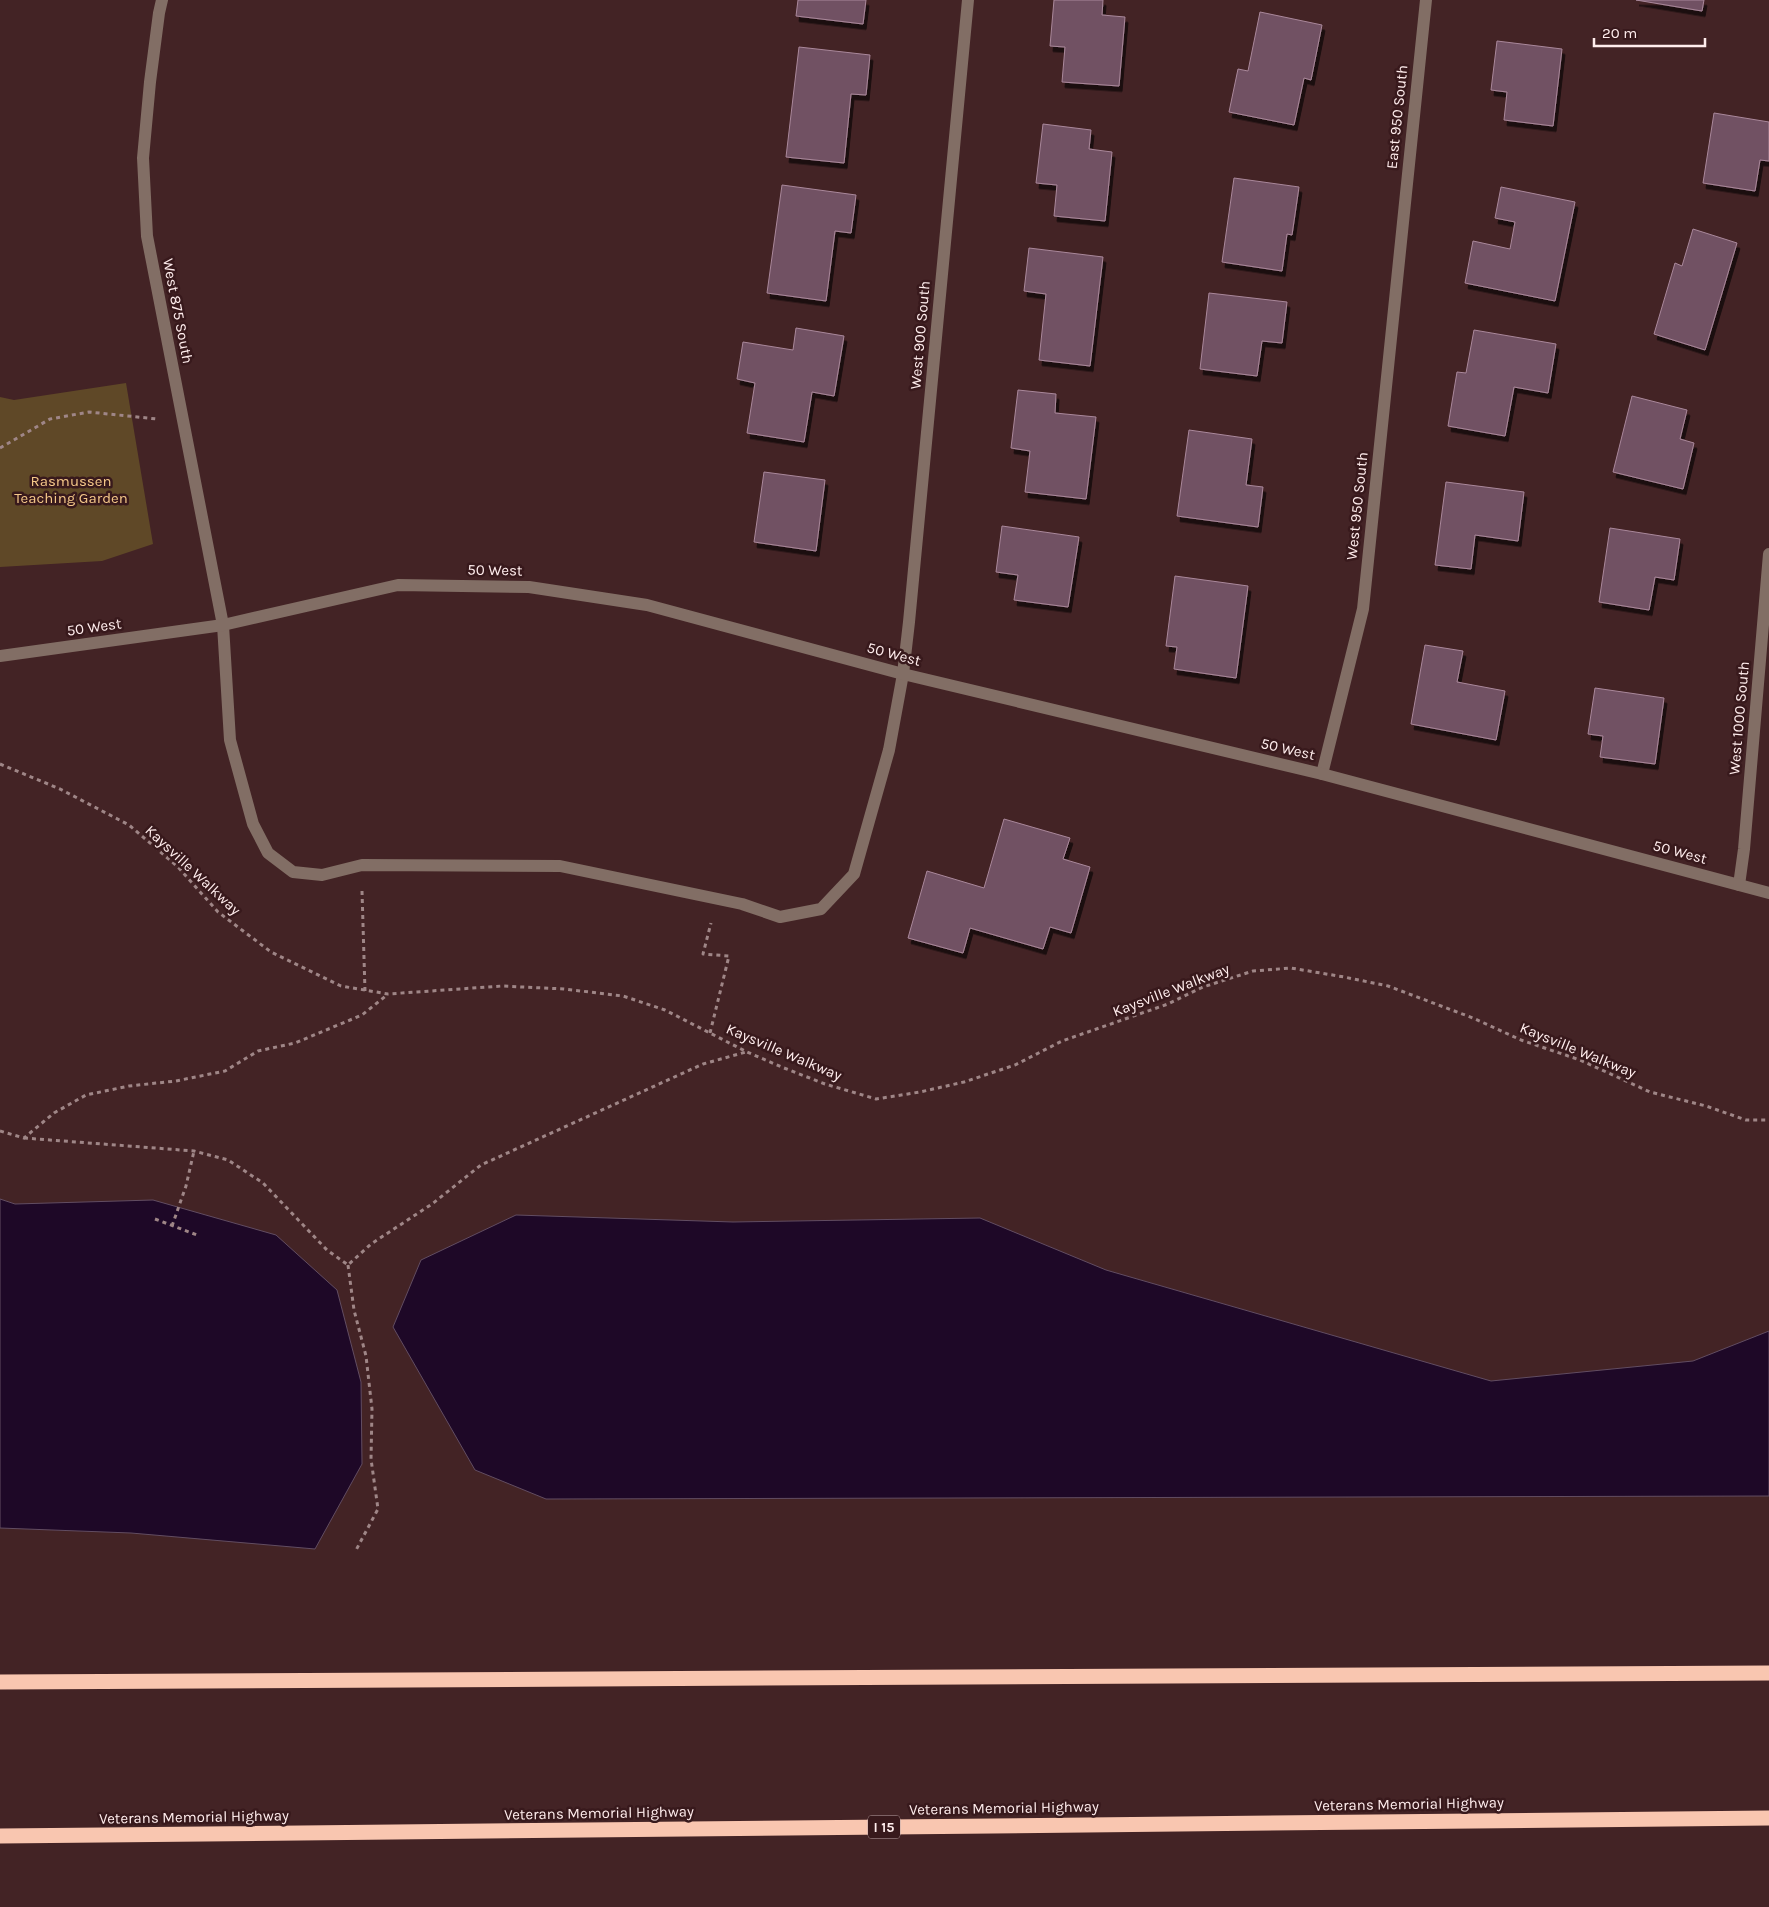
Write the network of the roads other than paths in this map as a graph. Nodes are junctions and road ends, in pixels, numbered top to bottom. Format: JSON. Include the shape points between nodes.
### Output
{"nodes":[{"id":1,"x":162,"y":0,"type":"edge"},
{"id":2,"x":968,"y":0,"type":"edge"},
{"id":3,"x":1426,"y":0,"type":"edge"},
{"id":4,"x":1401,"y":238,"type":"joint"},
{"id":5,"x":1769,"y":554,"type":"edge"},
{"id":6,"x":223,"y":625,"type":"junction"},
{"id":7,"x":0,"y":656,"type":"edge"},
{"id":8,"x":902,"y":674,"type":"junction"},
{"id":9,"x":1322,"y":774,"type":"junction"},
{"id":10,"x":1739,"y":885,"type":"junction"},
{"id":11,"x":1769,"y":893,"type":"edge"},
{"id":12,"x":717,"y":898,"type":"joint"},
{"id":13,"x":1769,"y":1673,"type":"edge"},
{"id":14,"x":0,"y":1682,"type":"edge"},
{"id":15,"x":1769,"y":1818,"type":"edge"},
{"id":16,"x":0,"y":1836,"type":"edge"}],
"edges":[{"from":1,"to":6,"type":"street","name":"West 875 South","via":[[143,158],[147,236]]},
{"from":2,"to":8,"type":"street","name":"West 900 South"},
{"from":3,"to":4,"type":"street","name":"East 950 South"},
{"from":4,"to":9,"type":"street","name":"West 950 South","via":[[1363,609]]},
{"from":5,"to":10,"type":"street","name":"West 1000 South"},
{"from":6,"to":7,"type":"street","name":"50 West"},
{"from":6,"to":8,"type":"street","name":"50 West","via":[[398,584],[529,587],[646,605]]},
{"from":6,"to":12,"type":"street","name":"West 875 South","via":[[230,740],[253,824],[268,853],[292,872],[322,874],[362,865],[560,866]]},
{"from":8,"to":9,"type":"street","name":"50 West"},
{"from":8,"to":12,"type":"street","name":"West 900 South","via":[[889,750],[854,874],[821,909],[780,917]]},
{"from":9,"to":10,"type":"street","name":"50 West"},
{"from":10,"to":11,"type":"street","name":"50 West"},
{"from":13,"to":14,"type":"highway"},
{"from":15,"to":16,"type":"highway","name":"Veterans Memorial Highway","number":"I 15"}]}
